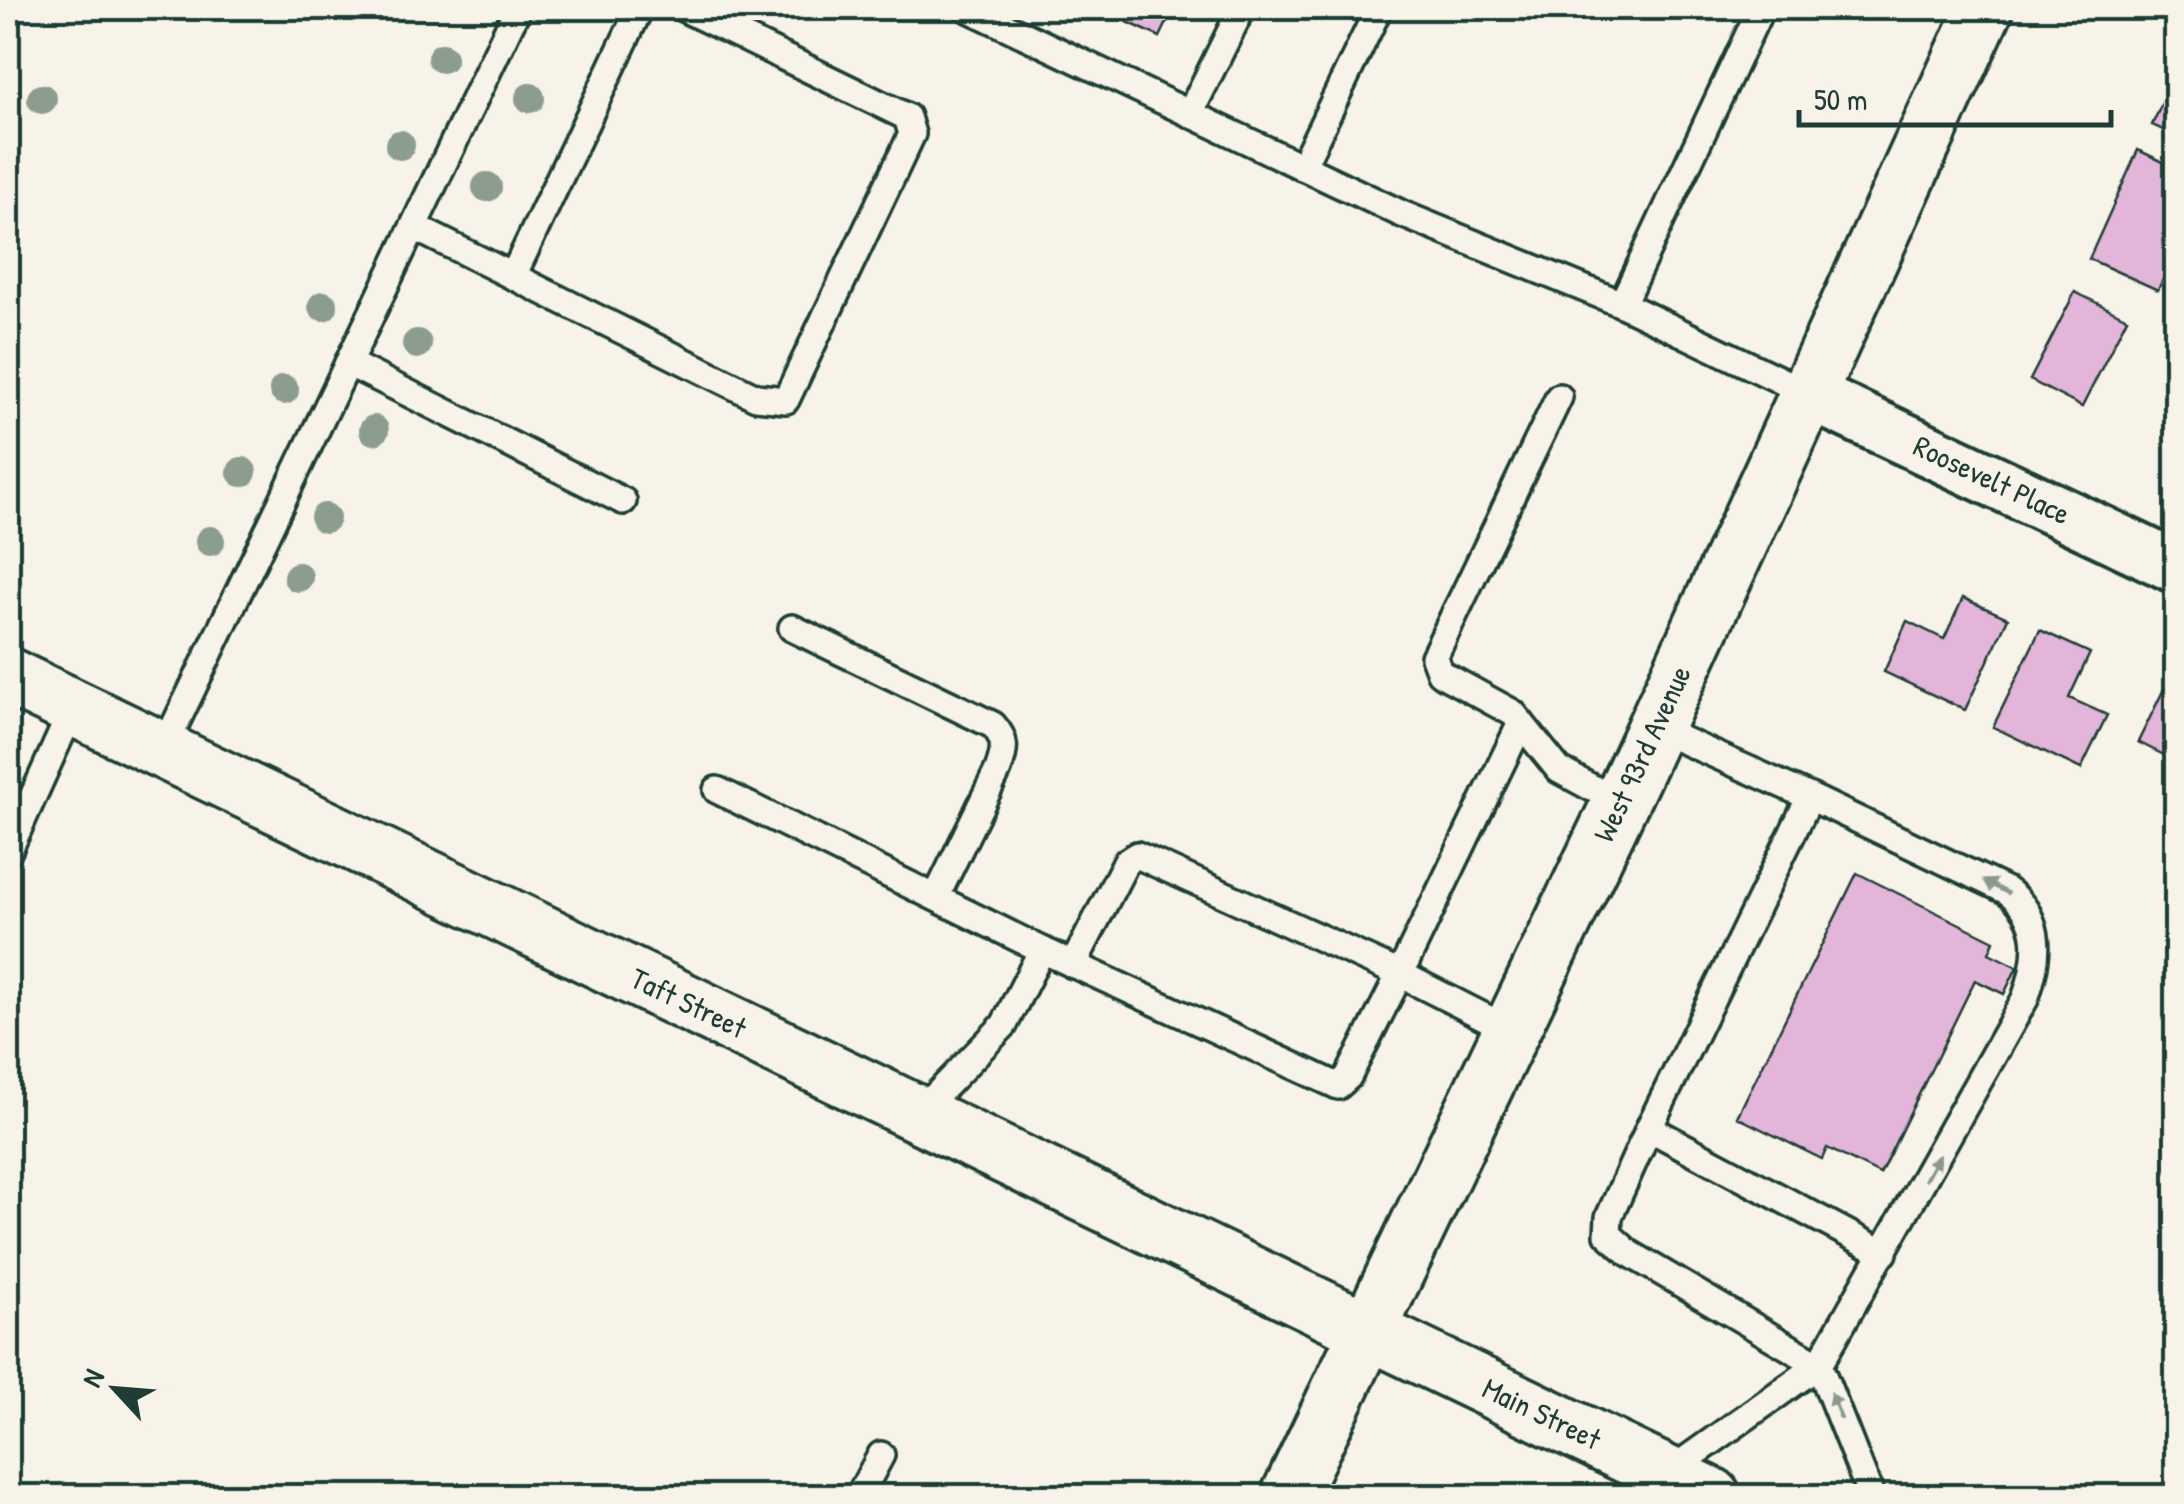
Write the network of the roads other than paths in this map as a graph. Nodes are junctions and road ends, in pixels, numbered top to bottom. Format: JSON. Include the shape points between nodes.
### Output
{"nodes":[{"id":1,"x":518,"y":8,"type":"edge"},
{"id":2,"x":640,"y":8,"type":"edge"},
{"id":3,"x":683,"y":8,"type":"edge"},
{"id":4,"x":967,"y":8,"type":"edge"},
{"id":5,"x":1242,"y":8,"type":"edge"},
{"id":6,"x":1379,"y":8,"type":"edge"},
{"id":7,"x":1760,"y":8,"type":"edge"},
{"id":8,"x":1985,"y":8,"type":"edge"},
{"id":9,"x":1190,"y":113,"type":"junction"},
{"id":10,"x":1302,"y":167,"type":"junction"},
{"id":11,"x":414,"y":227,"type":"junction"},
{"id":12,"x":513,"y":276,"type":"junction"},
{"id":13,"x":1622,"y":304,"type":"junction"},
{"id":14,"x":348,"y":363,"type":"junction"},
{"id":15,"x":1809,"y":394,"type":"junction"},
{"id":16,"x":1558,"y":398,"type":"dead end"},
{"id":17,"x":623,"y":501,"type":"dead end"},
{"id":18,"x":2176,"y":567,"type":"edge"},
{"id":19,"x":792,"y":628,"type":"dead end"},
{"id":20,"x":8,"y":676,"type":"edge"},
{"id":21,"x":73,"y":708,"type":"junction"},
{"id":22,"x":1521,"y":723,"type":"junction"},
{"id":23,"x":1656,"y":728,"type":"junction"},
{"id":24,"x":163,"y":750,"type":"junction"},
{"id":25,"x":718,"y":790,"type":"dead end"},
{"id":26,"x":1810,"y":798,"type":"junction"},
{"id":27,"x":1620,"y":803,"type":"junction"},
{"id":28,"x":8,"y":852,"type":"edge"},
{"id":29,"x":936,"y":897,"type":"junction"},
{"id":30,"x":1042,"y":950,"type":"junction"},
{"id":31,"x":1073,"y":965,"type":"junction"},
{"id":32,"x":1400,"y":974,"type":"junction"},
{"id":33,"x":1512,"y":1032,"type":"junction"},
{"id":34,"x":918,"y":1113,"type":"junction"},
{"id":35,"x":1648,"y":1128,"type":"junction"},
{"id":36,"x":1884,"y":1253,"type":"junction"},
{"id":37,"x":1370,"y":1331,"type":"junction"},
{"id":38,"x":1819,"y":1365,"type":"junction"},
{"id":39,"x":880,"y":1455,"type":"dead end"},
{"id":40,"x":1689,"y":1485,"type":"edge"},
{"id":41,"x":859,"y":1496,"type":"edge"},
{"id":42,"x":1289,"y":1496,"type":"edge"},
{"id":43,"x":1871,"y":1496,"type":"edge"}],
"edges":[{"from":1,"to":11,"type":"lane"},
{"from":2,"to":12,"type":"lane"},
{"from":3,"to":12,"type":"lane","via":[[907,117],[912,134],[786,400],[756,396]]},
{"from":4,"to":9,"type":"lane"},
{"from":5,"to":9,"type":"lane"},
{"from":6,"to":10,"type":"lane"},
{"from":7,"to":13,"type":"lane"},
{"from":8,"to":15,"type":"main road","name":"West 93rd Avenue"},
{"from":9,"to":10,"type":"lane"},
{"from":10,"to":13,"type":"lane"},
{"from":11,"to":12,"type":"lane"},
{"from":11,"to":14,"type":"lane"},
{"from":13,"to":15,"type":"lane"},
{"from":14,"to":17,"type":"lane"},
{"from":14,"to":24,"type":"lane"},
{"from":15,"to":18,"type":"street","name":"Roosevelt Place"},
{"from":15,"to":23,"type":"main road","name":"West 93rd Avenue"},
{"from":16,"to":22,"type":"lane","via":[[1434,657],[1440,673],[1513,712]]},
{"from":19,"to":29,"type":"lane","via":[[1003,735],[998,770]]},
{"from":20,"to":21,"type":"main road","name":"Taft Street"},
{"from":21,"to":24,"type":"main road","name":"Taft Street"},
{"from":21,"to":28,"type":"lane"},
{"from":22,"to":27,"type":"lane","via":[[1559,770]]},
{"from":22,"to":32,"type":"lane"},
{"from":23,"to":26,"type":"lane"},
{"from":23,"to":27,"type":"main road","name":"West 93rd Avenue"},
{"from":24,"to":34,"type":"main road","name":"Taft Street"},
{"from":25,"to":29,"type":"lane"},
{"from":26,"to":35,"type":"lane"},
{"from":36,"to":26,"type":"lane","one_way":true,"via":[[2025,999],[2038,946],[2024,904],[2007,892]]},
{"from":27,"to":33,"type":"main road","name":"West 93rd Avenue"},
{"from":29,"to":30,"type":"lane"},
{"from":30,"to":31,"type":"lane"},
{"from":30,"to":34,"type":"lane","via":[[1004,1025]]},
{"from":31,"to":32,"type":"lane","via":[[1126,862],[1137,854]]},
{"from":31,"to":32,"type":"lane","via":[[1338,1086]]},
{"from":32,"to":33,"type":"lane"},
{"from":33,"to":37,"type":"main road","name":"West 93rd Avenue"},
{"from":34,"to":37,"type":"main road","name":"Taft Street"},
{"from":35,"to":36,"type":"lane"},
{"from":35,"to":38,"type":"lane","via":[[1609,1217],[1608,1234]]},
{"from":36,"to":38,"type":"lane"},
{"from":37,"to":40,"type":"main road","name":"Main Street"},
{"from":37,"to":42,"type":"main road","name":"West 93rd Avenue"},
{"from":38,"to":40,"type":"lane"},
{"from":43,"to":38,"type":"lane","one_way":true},
{"from":39,"to":41,"type":"lane"}]}
